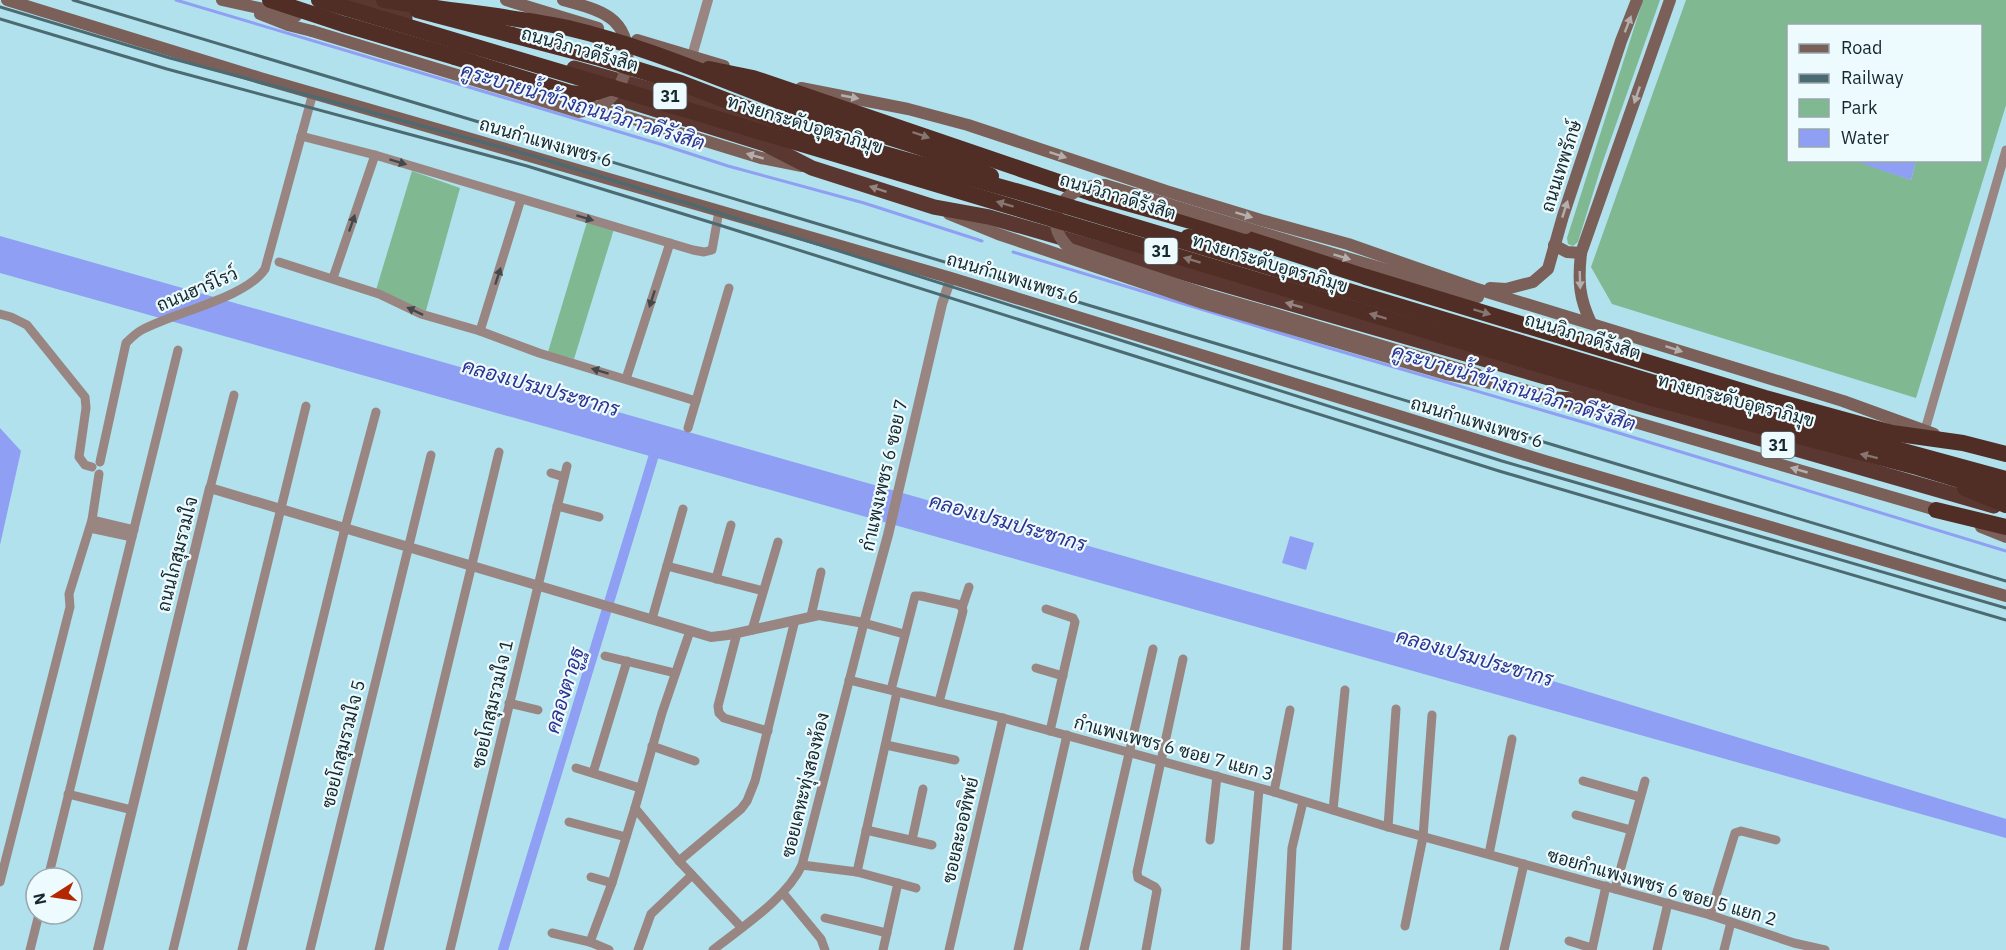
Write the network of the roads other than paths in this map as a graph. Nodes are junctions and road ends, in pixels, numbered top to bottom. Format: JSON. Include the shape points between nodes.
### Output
{"nodes":[{"id":1,"x":7,"y":0,"type":"edge"},
{"id":2,"x":270,"y":0,"type":"edge"},
{"id":3,"x":283,"y":0,"type":"edge"},
{"id":4,"x":319,"y":0,"type":"edge"},
{"id":5,"x":354,"y":0,"type":"edge"},
{"id":6,"x":383,"y":0,"type":"edge"},
{"id":7,"x":441,"y":0,"type":"edge"},
{"id":8,"x":506,"y":0,"type":"edge"},
{"id":9,"x":563,"y":0,"type":"edge"},
{"id":10,"x":708,"y":0,"type":"edge"},
{"id":11,"x":1636,"y":0,"type":"edge"},
{"id":12,"x":1670,"y":0,"type":"edge"},
{"id":13,"x":228,"y":2,"type":"edge"},
{"id":14,"x":692,"y":56,"type":"junction"},
{"id":15,"x":621,"y":81,"type":"junction"},
{"id":16,"x":313,"y":93,"type":"junction"},
{"id":17,"x":301,"y":136,"type":"junction"},
{"id":18,"x":2006,"y":150,"type":"edge"},
{"id":19,"x":375,"y":155,"type":"junction"},
{"id":20,"x":812,"y":168,"type":"junction"},
{"id":21,"x":521,"y":199,"type":"junction"},
{"id":22,"x":934,"y":207,"type":"junction"},
{"id":23,"x":719,"y":211,"type":"junction"},
{"id":24,"x":1188,"y":237,"type":"junction"},
{"id":25,"x":670,"y":243,"type":"junction"},
{"id":26,"x":1554,"y":245,"type":"junction"},
{"id":27,"x":1287,"y":251,"type":"junction"},
{"id":28,"x":1581,"y":254,"type":"junction"},
{"id":29,"x":279,"y":262,"type":"dead end"},
{"id":30,"x":333,"y":278,"type":"junction"},
{"id":31,"x":951,"y":278,"type":"junction"},
{"id":32,"x":729,"y":288,"type":"dead end"},
{"id":33,"x":1474,"y":288,"type":"junction"},
{"id":34,"x":0,"y":314,"type":"edge"},
{"id":35,"x":1591,"y":323,"type":"junction"},
{"id":36,"x":480,"y":331,"type":"junction"},
{"id":37,"x":1619,"y":332,"type":"junction"},
{"id":38,"x":178,"y":350,"type":"dead end"},
{"id":39,"x":626,"y":379,"type":"junction"},
{"id":40,"x":1521,"y":389,"type":"junction"},
{"id":41,"x":234,"y":395,"type":"dead end"},
{"id":42,"x":1554,"y":399,"type":"junction"},
{"id":43,"x":696,"y":401,"type":"junction"},
{"id":44,"x":1632,"y":403,"type":"junction"},
{"id":45,"x":306,"y":406,"type":"dead end"},
{"id":46,"x":376,"y":412,"type":"dead end"},
{"id":47,"x":688,"y":428,"type":"dead end"},
{"id":48,"x":1925,"y":430,"type":"junction"},
{"id":49,"x":500,"y":452,"type":"dead end"},
{"id":50,"x":2006,"y":454,"type":"edge"},
{"id":51,"x":431,"y":455,"type":"dead end"},
{"id":52,"x":2006,"y":460,"type":"edge"},
{"id":53,"x":567,"y":466,"type":"dead end"},
{"id":54,"x":1917,"y":467,"type":"junction"},
{"id":55,"x":97,"y":468,"type":"junction"},
{"id":56,"x":551,"y":473,"type":"dead end"},
{"id":57,"x":564,"y":477,"type":"junction"},
{"id":58,"x":2006,"y":481,"type":"edge"},
{"id":59,"x":210,"y":488,"type":"junction"},
{"id":60,"x":2006,"y":494,"type":"edge"},
{"id":61,"x":557,"y":506,"type":"junction"},
{"id":62,"x":2006,"y":507,"type":"edge"},
{"id":63,"x":281,"y":509,"type":"junction"},
{"id":64,"x":683,"y":509,"type":"dead end"},
{"id":65,"x":1936,"y":510,"type":"junction"},
{"id":66,"x":600,"y":517,"type":"dead end"},
{"id":67,"x":91,"y":524,"type":"junction"},
{"id":68,"x":731,"y":525,"type":"dead end"},
{"id":69,"x":2006,"y":527,"type":"edge"},
{"id":70,"x":345,"y":528,"type":"junction"},
{"id":71,"x":133,"y":534,"type":"junction"},
{"id":72,"x":2006,"y":537,"type":"edge"},
{"id":73,"x":778,"y":542,"type":"dead end"},
{"id":74,"x":408,"y":547,"type":"junction"},
{"id":75,"x":471,"y":565,"type":"junction"},
{"id":76,"x":667,"y":566,"type":"junction"},
{"id":77,"x":822,"y":572,"type":"dead end"},
{"id":78,"x":716,"y":579,"type":"junction"},
{"id":79,"x":537,"y":585,"type":"junction"},
{"id":80,"x":969,"y":587,"type":"dead end"},
{"id":81,"x":763,"y":591,"type":"junction"},
{"id":82,"x":2006,"y":596,"type":"edge"},
{"id":83,"x":962,"y":608,"type":"junction"},
{"id":84,"x":1046,"y":609,"type":"dead end"},
{"id":85,"x":811,"y":616,"type":"junction"},
{"id":86,"x":652,"y":619,"type":"junction"},
{"id":87,"x":795,"y":620,"type":"junction"},
{"id":88,"x":864,"y":623,"type":"junction"},
{"id":89,"x":752,"y":630,"type":"junction"},
{"id":90,"x":690,"y":631,"type":"junction"},
{"id":91,"x":737,"y":633,"type":"junction"},
{"id":92,"x":904,"y":634,"type":"junction"},
{"id":93,"x":1153,"y":649,"type":"dead end"},
{"id":94,"x":605,"y":656,"type":"dead end"},
{"id":95,"x":1183,"y":659,"type":"dead end"},
{"id":96,"x":627,"y":661,"type":"junction"},
{"id":97,"x":1036,"y":668,"type":"dead end"},
{"id":98,"x":675,"y":673,"type":"junction"},
{"id":99,"x":1063,"y":676,"type":"junction"},
{"id":100,"x":849,"y":680,"type":"junction"},
{"id":101,"x":1345,"y":690,"type":"dead end"},
{"id":102,"x":894,"y":691,"type":"junction"},
{"id":103,"x":939,"y":702,"type":"junction"},
{"id":104,"x":509,"y":703,"type":"junction"},
{"id":105,"x":1396,"y":709,"type":"dead end"},
{"id":106,"x":538,"y":710,"type":"dead end"},
{"id":107,"x":1290,"y":710,"type":"dead end"},
{"id":108,"x":1432,"y":715,"type":"dead end"},
{"id":109,"x":1003,"y":718,"type":"junction"},
{"id":110,"x":768,"y":731,"type":"junction"},
{"id":111,"x":1050,"y":731,"type":"junction"},
{"id":112,"x":1067,"y":735,"type":"junction"},
{"id":113,"x":1512,"y":739,"type":"dead end"},
{"id":114,"x":886,"y":745,"type":"junction"},
{"id":115,"x":652,"y":746,"type":"junction"},
{"id":116,"x":1128,"y":752,"type":"junction"},
{"id":117,"x":955,"y":760,"type":"dead end"},
{"id":118,"x":695,"y":761,"type":"dead end"},
{"id":119,"x":1161,"y":761,"type":"junction"},
{"id":120,"x":576,"y":768,"type":"dead end"},
{"id":121,"x":593,"y":773,"type":"junction"},
{"id":122,"x":1217,"y":776,"type":"junction"},
{"id":123,"x":1584,"y":781,"type":"dead end"},
{"id":124,"x":1644,"y":782,"type":"dead end"},
{"id":125,"x":640,"y":788,"type":"junction"},
{"id":126,"x":923,"y":789,"type":"dead end"},
{"id":127,"x":1259,"y":789,"type":"junction"},
{"id":128,"x":1274,"y":792,"type":"junction"},
{"id":129,"x":68,"y":794,"type":"junction"},
{"id":130,"x":1640,"y":797,"type":"junction"},
{"id":131,"x":1303,"y":802,"type":"junction"},
{"id":132,"x":635,"y":808,"type":"junction"},
{"id":133,"x":132,"y":810,"type":"junction"},
{"id":134,"x":1333,"y":810,"type":"junction"},
{"id":135,"x":1576,"y":815,"type":"dead end"},
{"id":136,"x":569,"y":822,"type":"dead end"},
{"id":137,"x":1388,"y":827,"type":"junction"},
{"id":138,"x":866,"y":830,"type":"junction"},
{"id":139,"x":1631,"y":830,"type":"junction"},
{"id":140,"x":626,"y":837,"type":"junction"},
{"id":141,"x":1424,"y":837,"type":"junction"},
{"id":142,"x":912,"y":840,"type":"junction"},
{"id":143,"x":1210,"y":840,"type":"dead end"},
{"id":144,"x":1776,"y":840,"type":"dead end"},
{"id":145,"x":932,"y":845,"type":"dead end"},
{"id":146,"x":1489,"y":854,"type":"junction"},
{"id":147,"x":679,"y":861,"type":"junction"},
{"id":148,"x":1524,"y":864,"type":"junction"},
{"id":149,"x":802,"y":865,"type":"junction"},
{"id":150,"x":51,"y":866,"type":"edge"},
{"id":151,"x":857,"y":872,"type":"junction"},
{"id":152,"x":692,"y":875,"type":"junction"},
{"id":153,"x":591,"y":877,"type":"dead end"},
{"id":154,"x":0,"y":882,"type":"edge"},
{"id":155,"x":612,"y":883,"type":"junction"},
{"id":156,"x":898,"y":883,"type":"junction"},
{"id":157,"x":1610,"y":887,"type":"junction"},
{"id":158,"x":916,"y":888,"type":"dead end"},
{"id":159,"x":783,"y":893,"type":"junction"},
{"id":160,"x":1668,"y":903,"type":"junction"},
{"id":161,"x":1710,"y":915,"type":"junction"},
{"id":162,"x":825,"y":918,"type":"dead end"},
{"id":163,"x":1731,"y":922,"type":"junction"},
{"id":164,"x":36,"y":926,"type":"edge"},
{"id":165,"x":1405,"y":926,"type":"dead end"},
{"id":166,"x":741,"y":927,"type":"junction"},
{"id":167,"x":552,"y":933,"type":"dead end"},
{"id":168,"x":887,"y":933,"type":"junction"},
{"id":169,"x":1569,"y":941,"type":"dead end"},
{"id":170,"x":590,"y":942,"type":"junction"},
{"id":171,"x":1793,"y":947,"type":"edge"},
{"id":172,"x":1592,"y":949,"type":"edge"},
{"id":173,"x":30,"y":950,"type":"edge"},
{"id":174,"x":98,"y":950,"type":"edge"},
{"id":175,"x":173,"y":950,"type":"edge"},
{"id":176,"x":242,"y":950,"type":"edge"},
{"id":177,"x":310,"y":950,"type":"edge"},
{"id":178,"x":379,"y":950,"type":"edge"},
{"id":179,"x":450,"y":950,"type":"edge"},
{"id":180,"x":609,"y":950,"type":"edge"},
{"id":181,"x":638,"y":950,"type":"edge"},
{"id":182,"x":713,"y":950,"type":"edge"},
{"id":183,"x":825,"y":950,"type":"edge"},
{"id":184,"x":883,"y":950,"type":"edge"},
{"id":185,"x":949,"y":950,"type":"edge"},
{"id":186,"x":1018,"y":950,"type":"edge"},
{"id":187,"x":1084,"y":950,"type":"edge"},
{"id":188,"x":1146,"y":950,"type":"edge"},
{"id":189,"x":1245,"y":950,"type":"edge"},
{"id":190,"x":1287,"y":950,"type":"edge"},
{"id":191,"x":1504,"y":950,"type":"edge"},
{"id":192,"x":1657,"y":950,"type":"edge"},
{"id":193,"x":1724,"y":950,"type":"edge"},
{"id":194,"x":1825,"y":950,"type":"edge"}],
"edges":[{"from":1,"to":16,"type":"main road","name":"ถนนกำแพงเพชร 6"},
{"from":2,"to":15,"type":"highway","bridge":true,"via":[[570,93],[588,95]]},
{"from":3,"to":20,"type":"highway","name":"ถนนวิภาวดีรังสิต","number":"31","via":[[765,144]]},
{"from":54,"to":4,"type":"highway","name":"ทางยกระดับอุตราภิมุข","number":"31","one_way":true,"bridge":true,"via":[[1652,398]]},
{"from":5,"to":24,"type":"highway","name":"ถนนวิภาวดีรังสิต","number":"31","via":[[406,19],[741,117],[990,178]]},
{"from":6,"to":58,"type":"highway","name":"ทางยกระดับอุตราภิมุข","number":"31","bridge":true,"via":[[558,26],[660,56],[822,117],[963,162],[1033,196],[1651,382]]},
{"from":7,"to":27,"type":"highway","one_way":true,"via":[[610,48],[753,78],[1091,193]]},
{"from":8,"to":14,"type":"main road","name":"ถนนวิภาวดีรังสิต"},
{"from":9,"to":15,"type":"main road","bridge":true,"via":[[605,14],[616,22],[629,53]]},
{"from":10,"to":14,"type":"street"},
{"from":26,"to":11,"type":"main road","name":"ถนนเทพรักษ์","one_way":true},
{"from":12,"to":28,"type":"main road","one_way":true},
{"from":13,"to":15,"type":"main road","bridge":true,"via":[[288,25],[579,112],[605,103]]},
{"from":20,"to":13,"type":"main road","name":"ถนนวิภาวดีรังสิต","number":"31","one_way":true,"via":[[761,158],[288,14]]},
{"from":14,"to":33,"type":"main road","name":"ถนนวิภาวดีรังสิต","one_way":true,"via":[[800,88],[968,125],[1187,197],[1348,244]]},
{"from":16,"to":17,"type":"street","name":"ถนนฮาร์โรว์"},
{"from":16,"to":23,"type":"main road","name":"ถนนกำแพงเพชร 6"},
{"from":17,"to":19,"type":"street"},
{"from":17,"to":55,"type":"street","name":"ถนนฮาร์โรว์","via":[[262,273],[237,291],[139,332],[126,343]]},
{"from":18,"to":48,"type":"street"},
{"from":19,"to":21,"type":"street","one_way":true},
{"from":30,"to":19,"type":"street","one_way":true},
{"from":22,"to":20,"type":"highway","name":"ถนนวิภาวดีรังสิต","number":"31","one_way":true},
{"from":21,"to":25,"type":"street","one_way":true},
{"from":36,"to":21,"type":"street","one_way":true},
{"from":22,"to":40,"type":"main road","name":"ถนนวิภาวดีรังสิต","number":"31","via":[[998,234],[1203,303],[1446,374]]},
{"from":44,"to":22,"type":"highway","name":"ถนนวิภาวดีรังสิต","number":"31","one_way":true,"via":[[989,218]]},
{"from":23,"to":25,"type":"street","via":[[712,250],[704,252]]},
{"from":23,"to":31,"type":"main road","name":"ถนนกำแพงเพชร 6"},
{"from":24,"to":27,"type":"highway"},
{"from":24,"to":58,"type":"highway","name":"ถนนวิภาวดีรังสิต","number":"31"},
{"from":25,"to":39,"type":"street","one_way":true},
{"from":26,"to":28,"type":"main road"},
{"from":26,"to":33,"type":"main road","name":"ถนนเทพรักษ์","via":[[1548,269],[1533,282],[1506,289]]},
{"from":27,"to":50,"type":"highway","one_way":true,"bridge":true,"via":[[1775,401],[1892,433],[1963,443]]},
{"from":28,"to":35,"type":"main road","one_way":true,"via":[[1579,285],[1582,305]]},
{"from":29,"to":30,"type":"street"},
{"from":36,"to":30,"type":"street","one_way":true,"via":[[420,314],[388,297]]},
{"from":31,"to":82,"type":"main road","name":"ถนนกำแพงเพชร 6","via":[[1512,451]]},
{"from":31,"to":88,"type":"street","name":"กำแพงเพชร 6 ซอย 7"},
{"from":32,"to":43,"type":"street"},
{"from":33,"to":35,"type":"main road","name":"ถนนวิภาวดีรังสิต"},
{"from":34,"to":55,"type":"street","via":[[27,325],[85,397],[79,457],[85,465]]},
{"from":35,"to":37,"type":"main road","name":"ถนนวิภาวดีรังสิต"},
{"from":39,"to":36,"type":"street","one_way":true},
{"from":40,"to":37,"type":"main road","one_way":true,"bridge":true,"via":[[1208,295],[1070,249],[1061,241],[1057,214],[1063,200],[1075,191],[1105,185],[1558,321]]},
{"from":37,"to":48,"type":"main road","name":"ถนนวิภาวดีรังสิต","one_way":true},
{"from":38,"to":71,"type":"street"},
{"from":39,"to":43,"type":"street"},
{"from":40,"to":42,"type":"main road","name":"ถนนวิภาวดีรังสิต","number":"31"},
{"from":41,"to":59,"type":"street"},
{"from":42,"to":44,"type":"highway"},
{"from":65,"to":42,"type":"main road","name":"ถนนวิภาวดีรังสิต","number":"31","one_way":true},
{"from":43,"to":47,"type":"street"},
{"from":44,"to":62,"type":"highway","name":"ถนนวิภาวดีรังสิต","number":"31"},
{"from":45,"to":63,"type":"street"},
{"from":46,"to":70,"type":"street"},
{"from":48,"to":52,"type":"main road","name":"ถนนวิภาวดีรังสิต"},
{"from":49,"to":75,"type":"street"},
{"from":51,"to":74,"type":"street","name":"ซอยโกสุมรวมใจ 5"},
{"from":53,"to":57,"type":"street","name":"ซอยโกสุมรวมใจ 1"},
{"from":54,"to":60,"type":"highway","name":"ทางยกระดับอุตราภิมุข","number":"31","bridge":true},
{"from":54,"to":62,"type":"highway","bridge":true},
{"from":55,"to":67,"type":"street","name":"ถนนฮาร์โรว์"},
{"from":56,"to":57,"type":"street"},
{"from":57,"to":61,"type":"street","name":"ซอยโกสุมรวมใจ 1"},
{"from":59,"to":63,"type":"street","name":"ถนนโกสุมรวมใจ"},
{"from":59,"to":133,"type":"street","name":"ถนนโกสุมรวมใจ"},
{"from":61,"to":66,"type":"street"},
{"from":61,"to":79,"type":"street","name":"ซอยโกสุมรวมใจ 1"},
{"from":63,"to":70,"type":"street","name":"ถนนโกสุมรวมใจ"},
{"from":63,"to":175,"type":"street"},
{"from":64,"to":76,"type":"street"},
{"from":65,"to":69,"type":"highway"},
{"from":65,"to":72,"type":"main road","name":"ถนนวิภาวดีรังสิต","number":"31"},
{"from":67,"to":71,"type":"street"},
{"from":67,"to":154,"type":"street","name":"ถนนฮาร์โรว์","via":[[69,594],[70,607]]},
{"from":68,"to":78,"type":"street"},
{"from":70,"to":74,"type":"street","name":"ถนนโกสุมรวมใจ"},
{"from":70,"to":176,"type":"street"},
{"from":71,"to":129,"type":"street"},
{"from":73,"to":81,"type":"street"},
{"from":74,"to":75,"type":"street","name":"ถนนโกสุมรวมใจ"},
{"from":74,"to":177,"type":"street","name":"ซอยโกสุมรวมใจ 5"},
{"from":75,"to":79,"type":"street","name":"ถนนโกสุมรวมใจ"},
{"from":75,"to":178,"type":"street"},
{"from":76,"to":78,"type":"street"},
{"from":76,"to":86,"type":"street"},
{"from":77,"to":85,"type":"street"},
{"from":78,"to":81,"type":"street"},
{"from":79,"to":86,"type":"street","name":"ถนนโกสุมรวมใจ"},
{"from":79,"to":104,"type":"street","name":"ซอยโกสุมรวมใจ 1"},
{"from":80,"to":83,"type":"street"},
{"from":81,"to":89,"type":"street"},
{"from":83,"to":92,"type":"street","via":[[915,596]]},
{"from":83,"to":103,"type":"street"},
{"from":84,"to":99,"type":"street","via":[[1075,622]]},
{"from":85,"to":87,"type":"street","name":"ถนนโกสุมรวมใจ"},
{"from":85,"to":88,"type":"street","name":"ถนนโกสุมรวมใจ"},
{"from":86,"to":90,"type":"street","name":"ถนนโกสุมรวมใจ"},
{"from":87,"to":89,"type":"street","name":"ถนนโกสุมรวมใจ"},
{"from":87,"to":110,"type":"street"},
{"from":88,"to":92,"type":"street"},
{"from":88,"to":100,"type":"street","name":"กำแพงเพชร 6 ซอย 7"},
{"from":89,"to":91,"type":"street","name":"ถนนโกสุมรวมใจ"},
{"from":90,"to":91,"type":"street","name":"ถนนโกสุมรวมใจ","via":[[711,637]]},
{"from":90,"to":98,"type":"street"},
{"from":91,"to":110,"type":"street","via":[[719,713]]},
{"from":92,"to":102,"type":"street"},
{"from":93,"to":116,"type":"street"},
{"from":94,"to":96,"type":"street"},
{"from":95,"to":119,"type":"street"},
{"from":96,"to":98,"type":"street"},
{"from":96,"to":121,"type":"street"},
{"from":97,"to":99,"type":"street"},
{"from":98,"to":115,"type":"street"},
{"from":99,"to":111,"type":"street"},
{"from":100,"to":102,"type":"street","name":"กำแพงเพชร 6 ซอย 7 แยก 3"},
{"from":100,"to":149,"type":"street","name":"ซอยเคหะทุ่งสองห้อง"},
{"from":101,"to":134,"type":"street"},
{"from":102,"to":103,"type":"street","name":"กำแพงเพชร 6 ซอย 7 แยก 3"},
{"from":102,"to":114,"type":"street"},
{"from":103,"to":109,"type":"street","name":"กำแพงเพชร 6 ซอย 7 แยก 3"},
{"from":104,"to":106,"type":"street"},
{"from":104,"to":179,"type":"street","name":"ซอยโกสุมรวมใจ 1"},
{"from":105,"to":137,"type":"street"},
{"from":107,"to":128,"type":"street"},
{"from":108,"to":141,"type":"street"},
{"from":109,"to":111,"type":"street","name":"กำแพงเพชร 6 ซอย 7 แยก 3"},
{"from":109,"to":185,"type":"street","name":"ซอยละออทิพย์"},
{"from":110,"to":147,"type":"street","via":[[747,801]]},
{"from":111,"to":112,"type":"street","name":"กำแพงเพชร 6 ซอย 7 แยก 3"},
{"from":112,"to":116,"type":"street","name":"กำแพงเพชร 6 ซอย 7 แยก 3"},
{"from":112,"to":186,"type":"street"},
{"from":113,"to":146,"type":"street"},
{"from":114,"to":117,"type":"street"},
{"from":114,"to":138,"type":"street"},
{"from":115,"to":118,"type":"street"},
{"from":115,"to":125,"type":"street"},
{"from":116,"to":119,"type":"street","name":"กำแพงเพชร 6 ซอย 7 แยก 3"},
{"from":116,"to":187,"type":"street"},
{"from":119,"to":122,"type":"street","name":"กำแพงเพชร 6 ซอย 7 แยก 3"},
{"from":119,"to":188,"type":"street","via":[[1136,876],[1157,890]]},
{"from":120,"to":121,"type":"street"},
{"from":121,"to":125,"type":"street"},
{"from":122,"to":127,"type":"street","name":"กำแพงเพชร 6 ซอย 7 แยก 3"},
{"from":122,"to":143,"type":"street"},
{"from":123,"to":130,"type":"street"},
{"from":124,"to":130,"type":"street"},
{"from":125,"to":132,"type":"street"},
{"from":126,"to":142,"type":"street"},
{"from":127,"to":128,"type":"street","name":"กำแพงเพชร 6 ซอย 7 แยก 3"},
{"from":127,"to":189,"type":"street"},
{"from":128,"to":131,"type":"street","name":"กำแพงเพชร 6 ซอย 7 แยก 3"},
{"from":129,"to":133,"type":"street"},
{"from":129,"to":150,"type":"street"},
{"from":130,"to":139,"type":"street"},
{"from":131,"to":134,"type":"street","name":"กำแพงเพชร 6 ซอย 7 แยก 3"},
{"from":131,"to":190,"type":"street","via":[[1292,848]]},
{"from":132,"to":140,"type":"street"},
{"from":132,"to":147,"type":"street"},
{"from":133,"to":174,"type":"street","name":"ถนนโกสุมรวมใจ"},
{"from":134,"to":137,"type":"street","name":"กำแพงเพชร 6 ซอย 7 แยก 3"},
{"from":135,"to":139,"type":"street"},
{"from":136,"to":140,"type":"street"},
{"from":137,"to":141,"type":"street","name":"กำแพงเพชร 6 ซอย 7 แยก 3"},
{"from":138,"to":142,"type":"street"},
{"from":138,"to":151,"type":"street"},
{"from":139,"to":157,"type":"street"},
{"from":140,"to":155,"type":"street"},
{"from":141,"to":146,"type":"street","name":"กำแพงเพชร 6 ซอย 7 แยก 3"},
{"from":141,"to":165,"type":"street"},
{"from":142,"to":145,"type":"street"},
{"from":144,"to":161,"type":"street","via":[[1735,833]]},
{"from":146,"to":148,"type":"street","name":"ซอยกำแพงเพชร 6 ซอย 5 แยก 2"},
{"from":147,"to":152,"type":"street"},
{"from":148,"to":157,"type":"street","name":"ซอยกำแพงเพชร 6 ซอย 5 แยก 2"},
{"from":148,"to":191,"type":"street"},
{"from":149,"to":151,"type":"street"},
{"from":149,"to":159,"type":"street","name":"ซอยเคหะทุ่งสองห้อง"},
{"from":151,"to":156,"type":"street"},
{"from":152,"to":166,"type":"street"},
{"from":152,"to":181,"type":"street","via":[[651,914]]},
{"from":153,"to":155,"type":"street"},
{"from":155,"to":170,"type":"street"},
{"from":156,"to":158,"type":"street"},
{"from":156,"to":168,"type":"street"},
{"from":157,"to":160,"type":"street","name":"ซอยกำแพงเพชร 6 ซอย 5 แยก 2"},
{"from":157,"to":172,"type":"street"},
{"from":159,"to":166,"type":"street"},
{"from":159,"to":183,"type":"street","via":[[821,939]]},
{"from":160,"to":161,"type":"street","name":"ซอยกำแพงเพชร 6 ซอย 5 แยก 2"},
{"from":160,"to":192,"type":"street"},
{"from":161,"to":163,"type":"street","name":"ซอยกำแพงเพชร 6 ซอย 5 แยก 2"},
{"from":162,"to":168,"type":"street"},
{"from":163,"to":171,"type":"street","name":"ซอยกำแพงเพชร 6 ซอย 5 แยก 2"},
{"from":163,"to":193,"type":"street"},
{"from":164,"to":173,"type":"street"},
{"from":166,"to":182,"type":"street"},
{"from":167,"to":170,"type":"street"},
{"from":168,"to":184,"type":"street"},
{"from":169,"to":172,"type":"street"},
{"from":170,"to":180,"type":"street"},
{"from":171,"to":194,"type":"street","name":"ซอยกำแพงเพชร 6 ซอย 5 แยก 2"}]}
